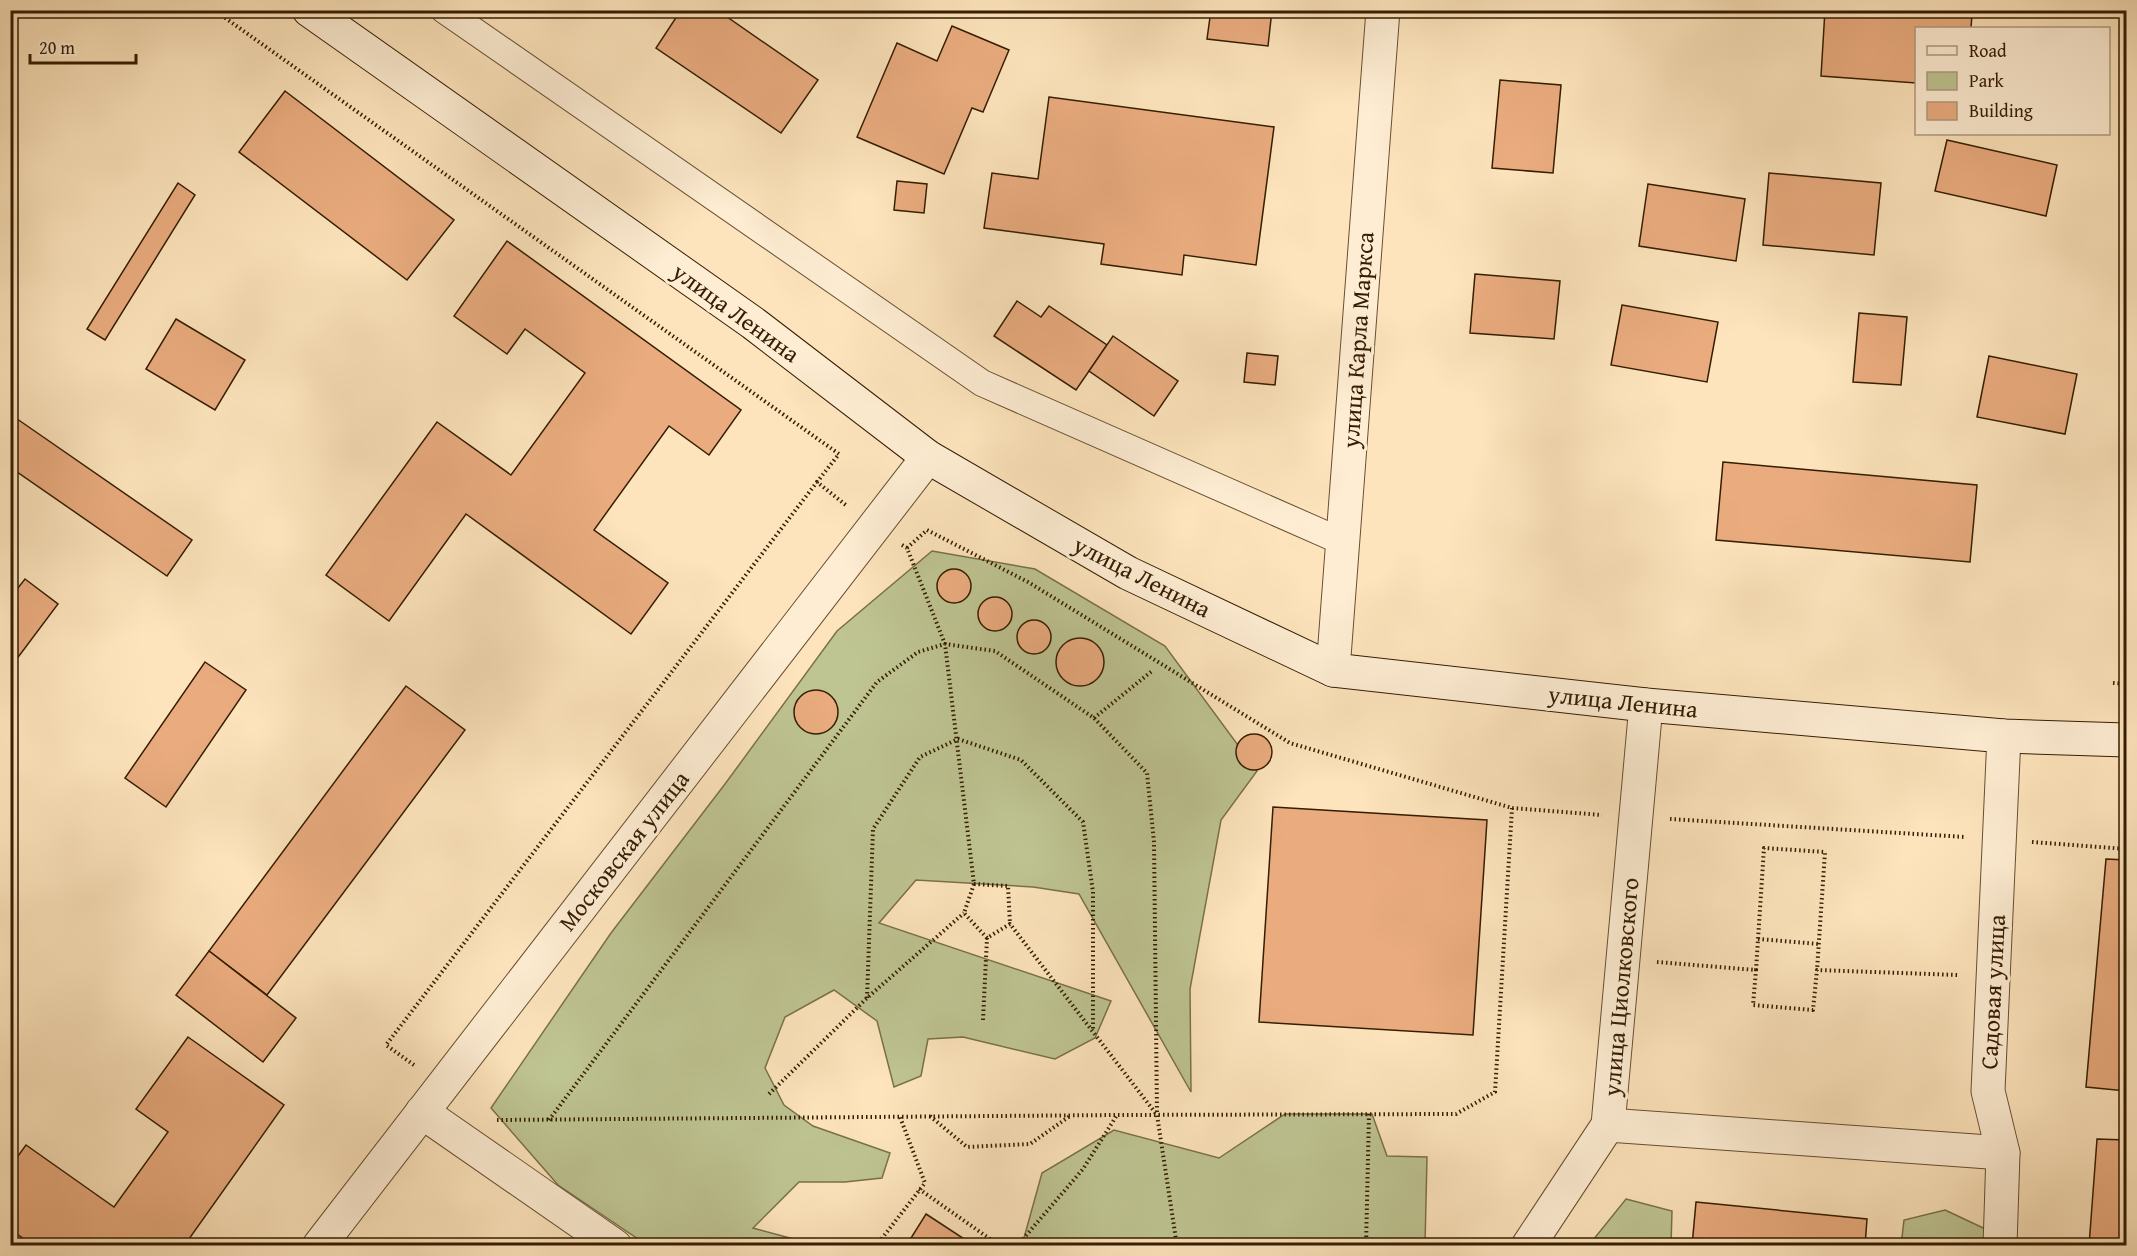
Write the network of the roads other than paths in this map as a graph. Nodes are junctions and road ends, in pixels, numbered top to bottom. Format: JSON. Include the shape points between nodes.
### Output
{"nodes":[{"id":1,"x":309,"y":10,"type":"edge"},
{"id":2,"x":444,"y":10,"type":"edge"},
{"id":3,"x":1383,"y":10,"type":"edge"},
{"id":4,"x":928,"y":457,"type":"junction"},
{"id":5,"x":1343,"y":542,"type":"junction"},
{"id":6,"x":1333,"y":670,"type":"junction"},
{"id":7,"x":1646,"y":705,"type":"junction"},
{"id":8,"x":2004,"y":736,"type":"junction"},
{"id":9,"x":2127,"y":740,"type":"edge"},
{"id":10,"x":422,"y":1112,"type":"junction"},
{"id":11,"x":1608,"y":1125,"type":"junction"},
{"id":12,"x":2003,"y":1153,"type":"junction"},
{"id":13,"x":319,"y":1245,"type":"edge"},
{"id":14,"x":615,"y":1245,"type":"edge"},
{"id":15,"x":1528,"y":1245,"type":"edge"},
{"id":16,"x":2000,"y":1245,"type":"edge"}],
"edges":[{"from":1,"to":4,"type":"street","name":"улица Ленина","via":[[753,324]]},
{"from":2,"to":5,"type":"street","via":[[982,383]]},
{"from":3,"to":5,"type":"street","name":"улица Карла Маркса"},
{"from":4,"to":6,"type":"street","name":"улица Ленина","via":[[1128,573]]},
{"from":4,"to":10,"type":"street","name":"Московская улица"},
{"from":5,"to":6,"type":"street","name":"улица Карла Маркса"},
{"from":6,"to":7,"type":"street","name":"улица Ленина"},
{"from":7,"to":8,"type":"street","name":"улица Ленина"},
{"from":7,"to":11,"type":"street","name":"улица Циолковского"},
{"from":8,"to":9,"type":"street","name":"улица Ленина"},
{"from":8,"to":12,"type":"street","name":"Садовая улица","via":[[1989,1091]]},
{"from":10,"to":13,"type":"street","name":"Московская улица"},
{"from":10,"to":14,"type":"street"},
{"from":11,"to":12,"type":"street"},
{"from":11,"to":15,"type":"street","name":"улица Циолковского"},
{"from":12,"to":16,"type":"street","name":"Садовая улица"}]}
